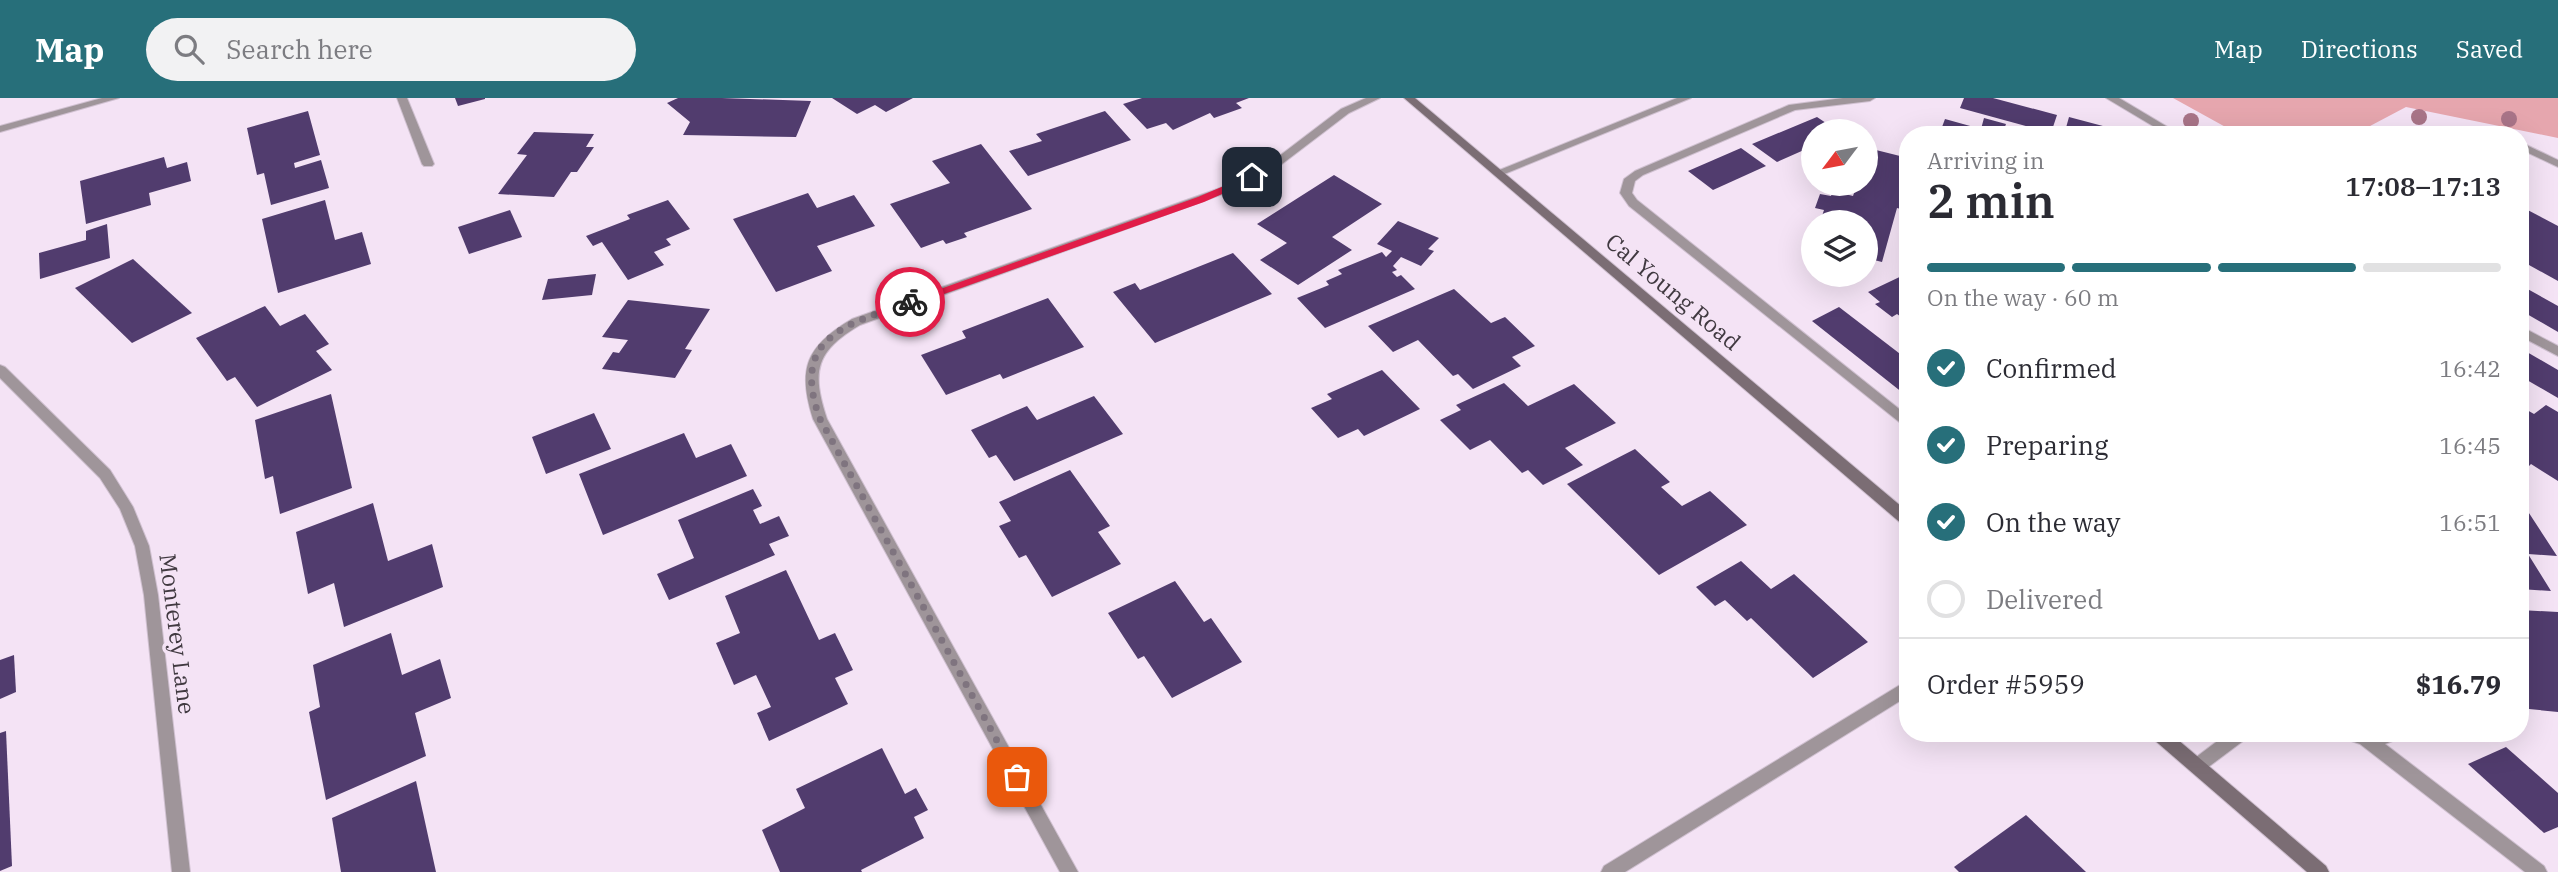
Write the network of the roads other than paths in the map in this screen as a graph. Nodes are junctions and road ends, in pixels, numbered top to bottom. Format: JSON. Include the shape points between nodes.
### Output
{"nodes":[{"id":1,"x":114,"y":98,"type":"edge"},
{"id":2,"x":402,"y":98,"type":"edge"},
{"id":3,"x":1376,"y":98,"type":"edge"},
{"id":4,"x":1409,"y":98,"type":"edge"},
{"id":5,"x":1686,"y":98,"type":"edge"},
{"id":6,"x":1870,"y":98,"type":"edge"},
{"id":7,"x":2111,"y":98,"type":"edge"},
{"id":8,"x":2160,"y":126,"type":"edge"},
{"id":9,"x":0,"y":129,"type":"edge"},
{"id":10,"x":2529,"y":150,"type":"edge"},
{"id":11,"x":428,"y":164,"type":"dead end"},
{"id":12,"x":2558,"y":164,"type":"edge"},
{"id":13,"x":1498,"y":173,"type":"junction"},
{"id":14,"x":2529,"y":335,"type":"edge"},
{"id":15,"x":2558,"y":352,"type":"edge"},
{"id":16,"x":0,"y":370,"type":"edge"},
{"id":17,"x":1899,"y":417,"type":"edge"},
{"id":18,"x":1899,"y":513,"type":"edge"},
{"id":19,"x":1899,"y":693,"type":"edge"},
{"id":20,"x":2169,"y":742,"type":"edge"},
{"id":21,"x":2229,"y":742,"type":"edge"},
{"id":22,"x":2371,"y":742,"type":"edge"},
{"id":23,"x":2197,"y":766,"type":"junction"},
{"id":24,"x":181,"y":872,"type":"edge"},
{"id":25,"x":1069,"y":872,"type":"edge"},
{"id":26,"x":1610,"y":872,"type":"edge"},
{"id":27,"x":2320,"y":872,"type":"edge"},
{"id":28,"x":2538,"y":872,"type":"edge"}],
"edges":[{"from":1,"to":9,"type":"street"},
{"from":2,"to":11,"type":"street"},
{"from":3,"to":25,"type":"street","via":[[1345,111],[1278,162],[1227,189],[856,322],[825,342],[814,358],[810,389],[820,419]]},
{"from":4,"to":13,"type":"main road","name":"Cal Young Road"},
{"from":5,"to":13,"type":"street"},
{"from":6,"to":17,"type":"street","via":[[1793,107],[1639,173],[1630,179],[1626,193]]},
{"from":7,"to":8,"type":"street"},
{"from":10,"to":12,"type":"street"},
{"from":13,"to":18,"type":"main road","name":"Cal Young Road"},
{"from":14,"to":15,"type":"street"},
{"from":16,"to":24,"type":"street","name":"Monterey Lane","via":[[105,474],[126,507],[142,546]]},
{"from":19,"to":26,"type":"street"},
{"from":20,"to":23,"type":"main road"},
{"from":21,"to":23,"type":"street"},
{"from":22,"to":28,"type":"street"},
{"from":23,"to":27,"type":"main road"}]}
